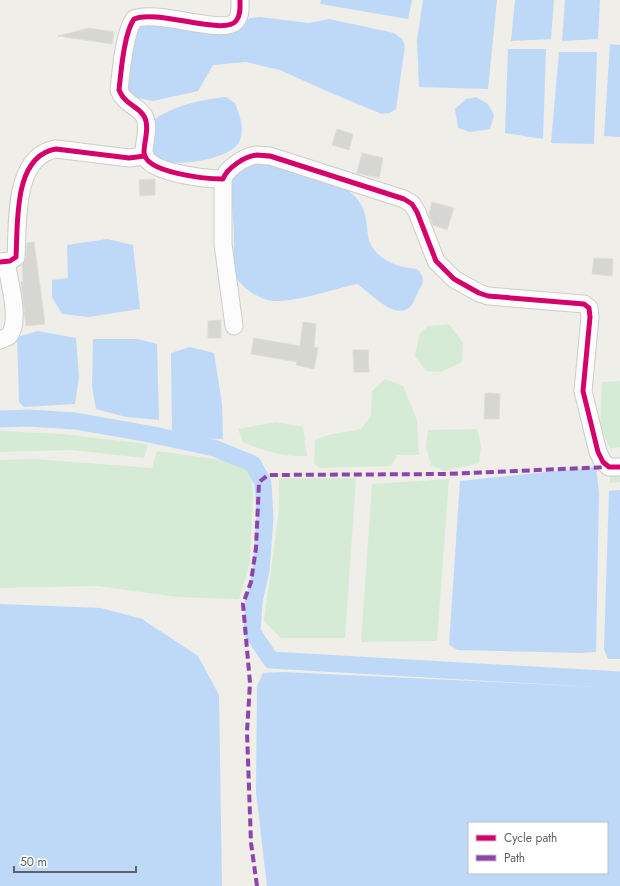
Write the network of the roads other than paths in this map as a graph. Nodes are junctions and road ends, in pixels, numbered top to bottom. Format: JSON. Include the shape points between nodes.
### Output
{"nodes":[{"id":1,"x":240,"y":0,"type":"edge"},
{"id":2,"x":145,"y":156,"type":"junction"},
{"id":3,"x":223,"y":179,"type":"junction"},
{"id":4,"x":3,"y":262,"type":"edge"},
{"id":5,"x":234,"y":326,"type":"dead end"},
{"id":6,"x":0,"y":340,"type":"edge"},
{"id":7,"x":620,"y":467,"type":"edge"}],
"edges":[{"from":1,"to":2,"type":"street","via":[[240,14],[232,25],[218,26],[149,15],[134,19],[130,24],[119,90],[128,104],[144,116],[146,121]]},
{"from":2,"to":3,"type":"street","via":[[147,161],[163,170]]},
{"from":2,"to":4,"type":"street","via":[[129,158],[56,149],[39,156],[29,166],[20,195],[16,257]]},
{"from":3,"to":5,"type":"street","via":[[223,244]]},
{"from":3,"to":7,"type":"street","via":[[224,174],[245,159],[257,155],[270,156],[404,199],[412,204],[417,212],[436,261],[454,279],[488,296],[584,304],[589,308],[590,317],[582,384],[585,404],[600,457],[609,467]]},
{"from":4,"to":6,"type":"street","via":[[14,314],[14,326],[9,336]]}]}
